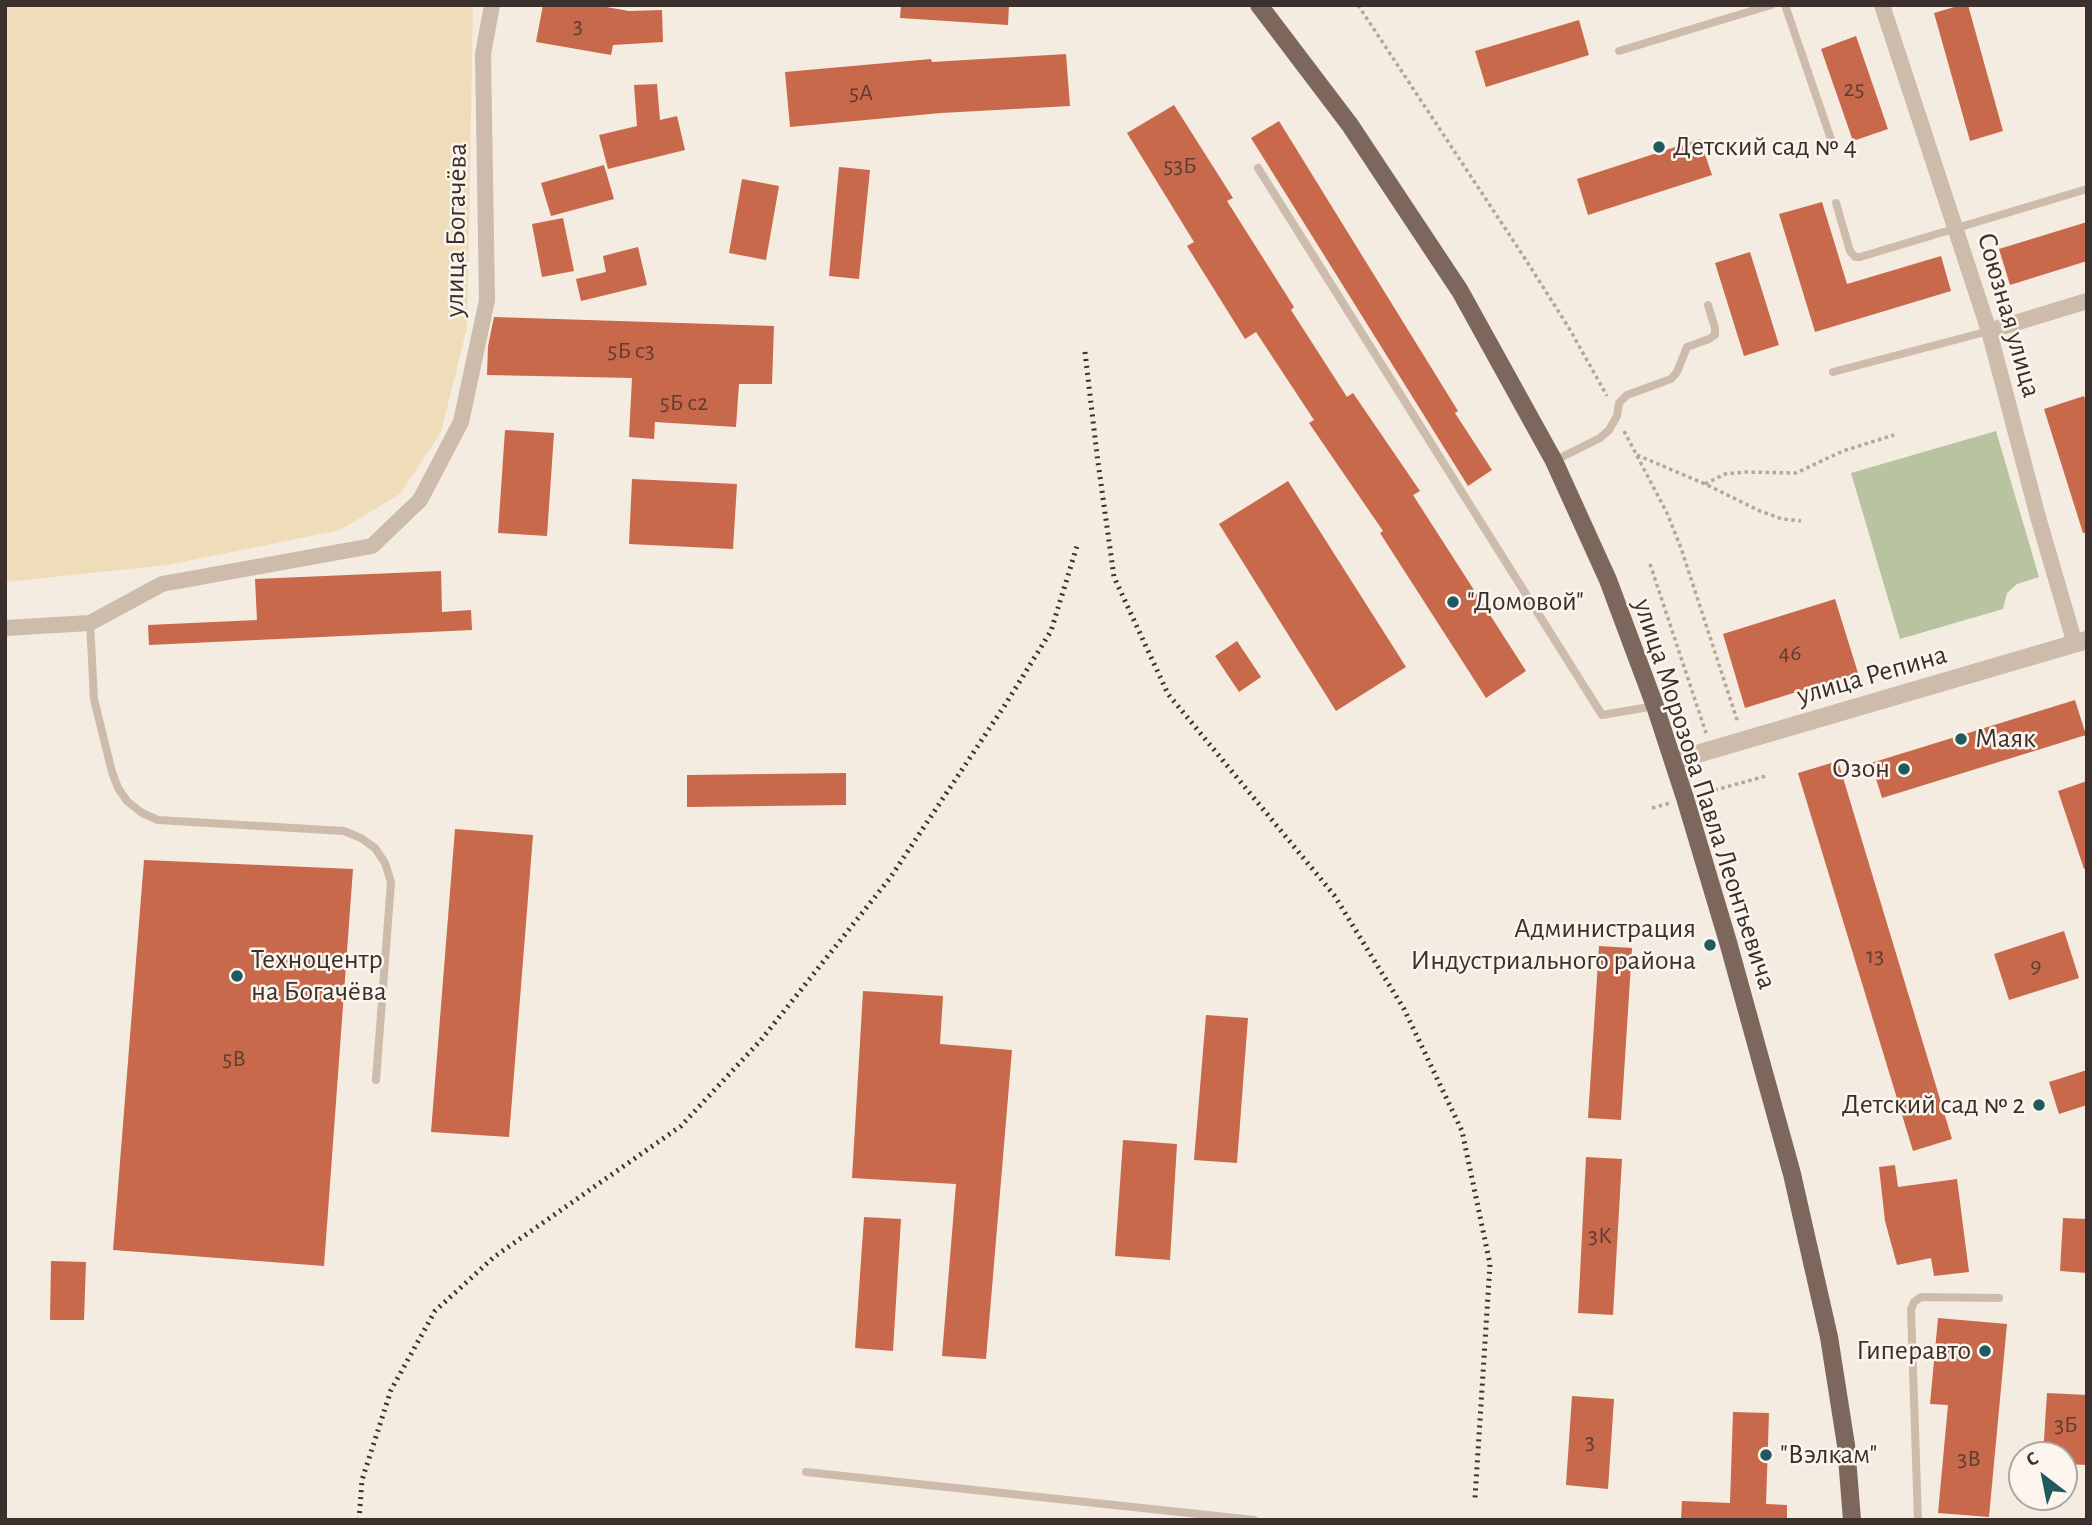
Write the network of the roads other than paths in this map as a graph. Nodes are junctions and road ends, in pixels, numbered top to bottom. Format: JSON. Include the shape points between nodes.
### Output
{"nodes":[{"id":1,"x":492,"y":5,"type":"edge"},
{"id":2,"x":1259,"y":5,"type":"edge"},
{"id":3,"x":1771,"y":5,"type":"edge"},
{"id":4,"x":1785,"y":5,"type":"edge"},
{"id":5,"x":1882,"y":5,"type":"edge"},
{"id":6,"x":1619,"y":51,"type":"dead end"},
{"id":7,"x":1834,"y":148,"type":"dead end"},
{"id":8,"x":1258,"y":167,"type":"dead end"},
{"id":9,"x":2087,"y":189,"type":"edge"},
{"id":10,"x":1836,"y":203,"type":"dead end"},
{"id":11,"x":1956,"y":229,"type":"junction"},
{"id":12,"x":2087,"y":301,"type":"edge"},
{"id":13,"x":1707,"y":305,"type":"dead end"},
{"id":14,"x":1989,"y":331,"type":"junction"},
{"id":15,"x":1833,"y":372,"type":"dead end"},
{"id":16,"x":1554,"y":461,"type":"junction"},
{"id":17,"x":90,"y":623,"type":"junction"},
{"id":18,"x":5,"y":628,"type":"edge"},
{"id":19,"x":2081,"y":642,"type":"edge"},
{"id":20,"x":1655,"y":706,"type":"junction"},
{"id":21,"x":1673,"y":761,"type":"junction"},
{"id":22,"x":376,"y":1080,"type":"dead end"},
{"id":23,"x":1999,"y":1298,"type":"dead end"},
{"id":24,"x":806,"y":1472,"type":"dead end"},
{"id":25,"x":1254,"y":1520,"type":"edge"},
{"id":26,"x":1852,"y":1520,"type":"edge"},
{"id":27,"x":1918,"y":1520,"type":"edge"}],
"edges":[{"from":1,"to":17,"type":"street","name":"улица Богачёва","via":[[483,54],[487,300],[461,422],[420,500],[372,546],[162,584]]},
{"from":2,"to":16,"type":"main road","name":"улица Морозова Павла Леонтьевича","via":[[1350,125],[1460,291]]},
{"from":3,"to":6,"type":"lane"},
{"from":4,"to":7,"type":"lane"},
{"from":5,"to":11,"type":"street","name":"Союзная улица"},
{"from":8,"to":20,"type":"lane","via":[[1602,715]]},
{"from":9,"to":11,"type":"lane"},
{"from":10,"to":11,"type":"lane","via":[[1855,257]]},
{"from":11,"to":14,"type":"street","name":"Союзная улица"},
{"from":12,"to":14,"type":"street"},
{"from":13,"to":16,"type":"lane","via":[[1715,335],[1687,347],[1671,379],[1619,403],[1617,416],[1600,438]]},
{"from":14,"to":15,"type":"lane"},
{"from":14,"to":19,"type":"street","name":"Союзная улица","via":[[2038,517]]},
{"from":16,"to":20,"type":"main road","name":"улица Морозова Павла Леонтьевича","via":[[1608,580]]},
{"from":17,"to":18,"type":"street"},
{"from":17,"to":22,"type":"lane","via":[[94,699],[111,772],[127,801],[158,820],[344,831],[375,848],[385,863],[391,882]]},
{"from":19,"to":21,"type":"street","name":"улица Репина"},
{"from":20,"to":21,"type":"main road","name":"улица Морозова Павла Леонтьевича"},
{"from":21,"to":26,"type":"main road","name":"улица Морозова Павла Леонтьевича","via":[[1798,1201],[1829,1337]]},
{"from":23,"to":27,"type":"lane","via":[[1921,1297],[1911,1310]]},
{"from":24,"to":25,"type":"lane"}]}
